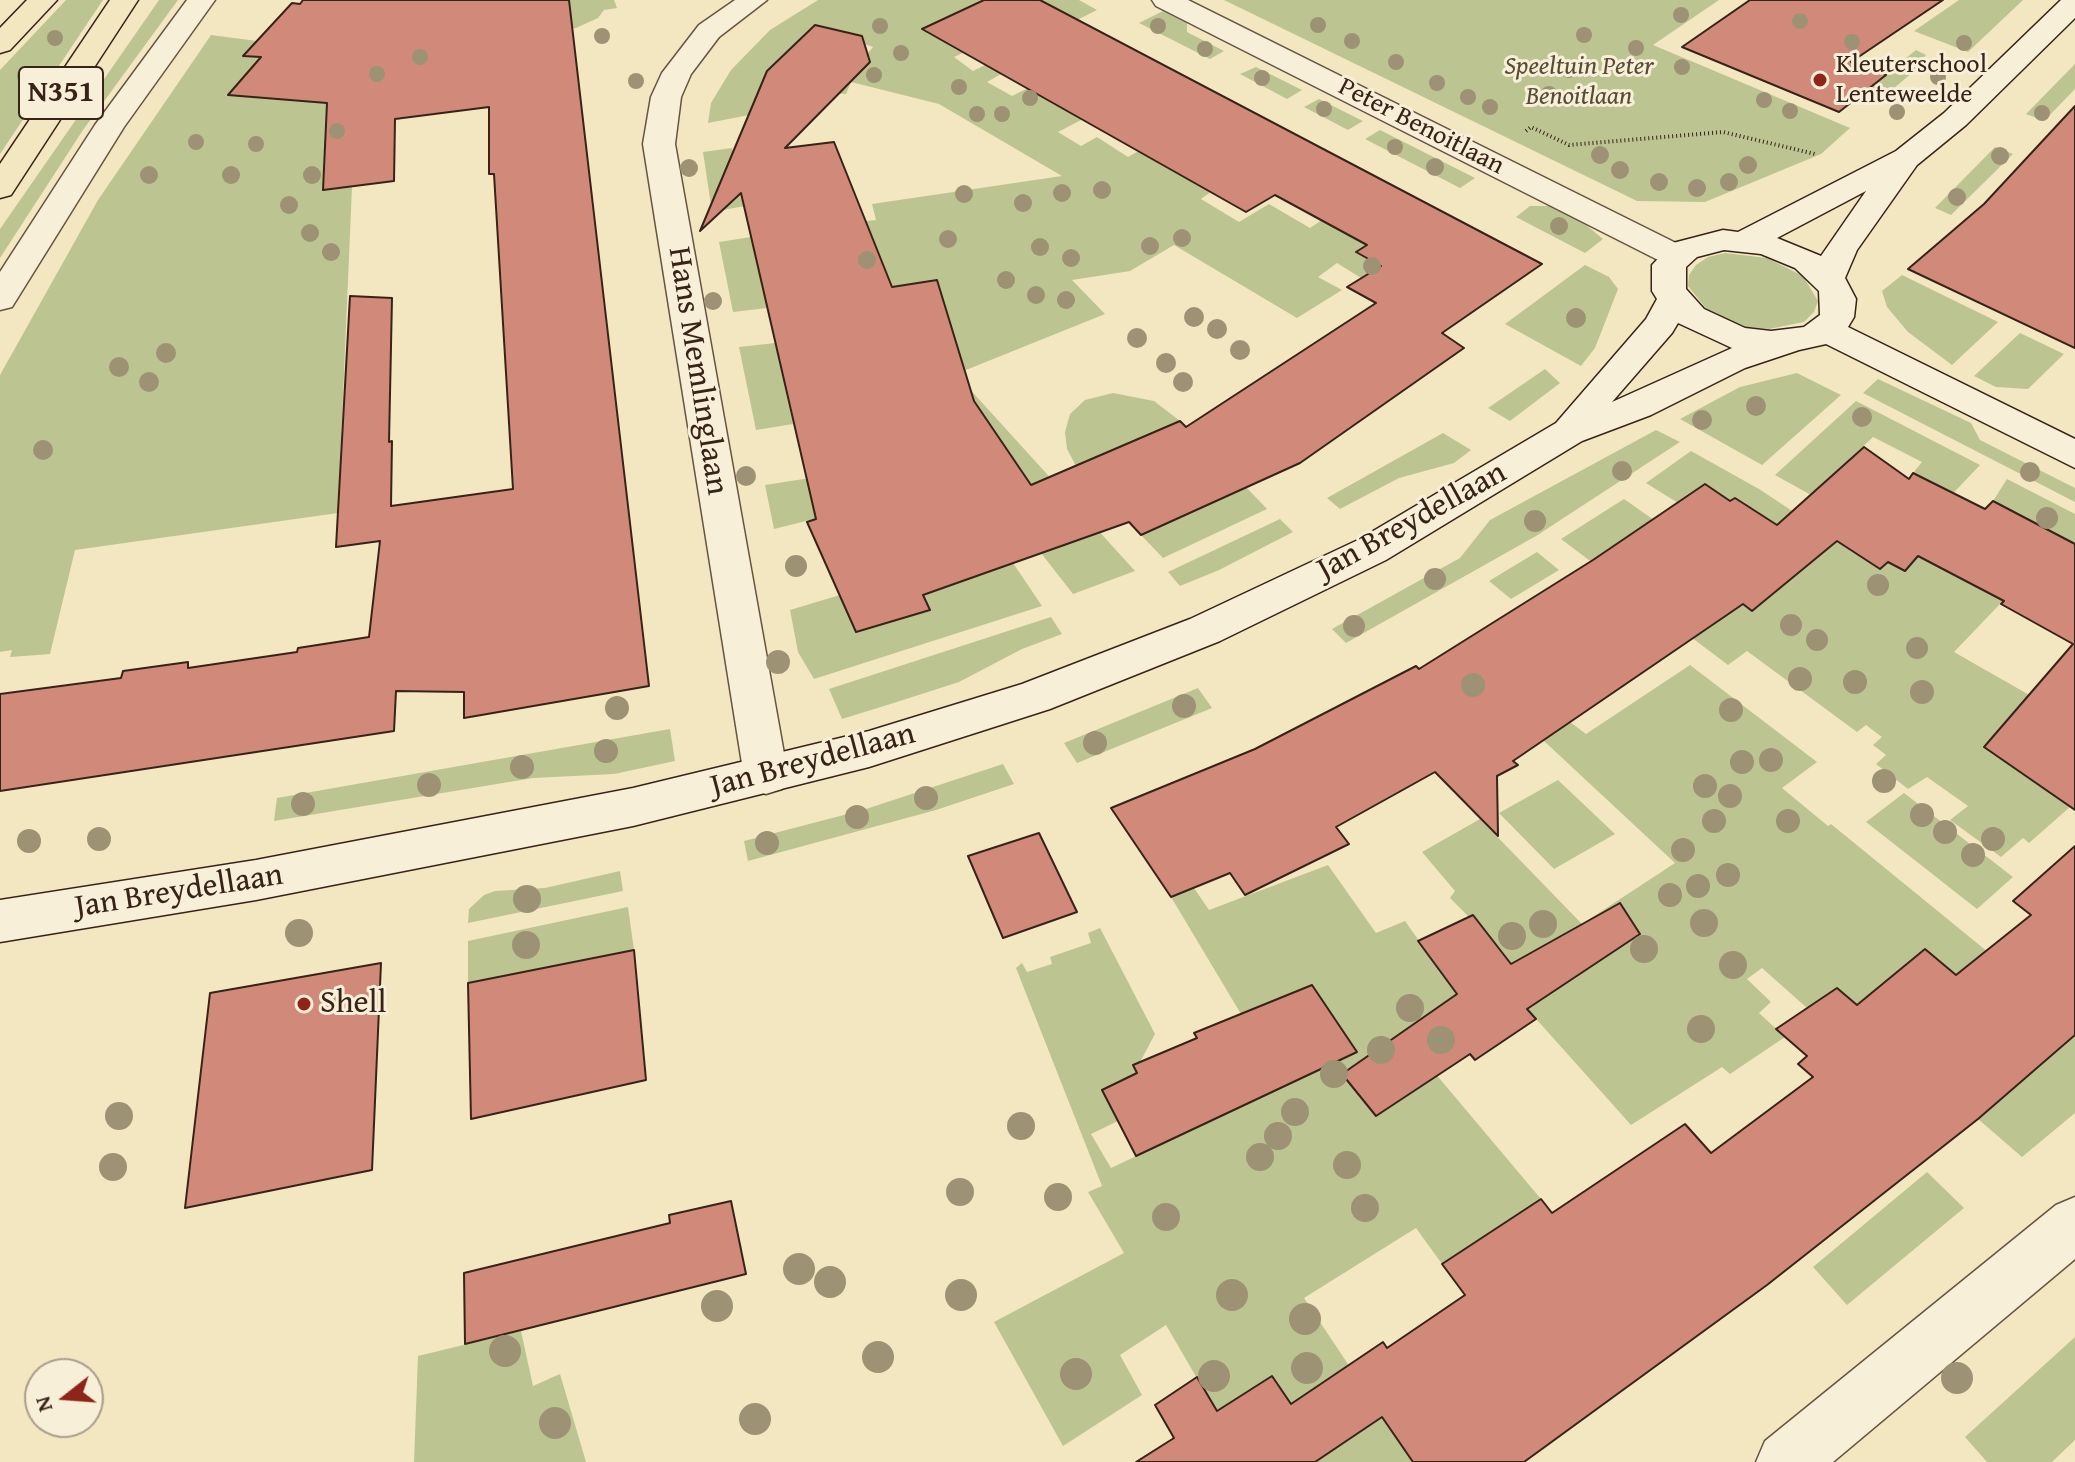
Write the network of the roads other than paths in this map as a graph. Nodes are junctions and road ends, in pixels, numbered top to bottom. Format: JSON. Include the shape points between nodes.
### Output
{"nodes":[{"id":1,"x":43,"y":0,"type":"edge"},
{"id":2,"x":124,"y":0,"type":"edge"},
{"id":3,"x":201,"y":0,"type":"edge"},
{"id":4,"x":753,"y":0,"type":"edge"},
{"id":5,"x":1166,"y":0,"type":"edge"},
{"id":6,"x":2075,"y":2,"type":"edge"},
{"id":7,"x":0,"y":44,"type":"edge"},
{"id":8,"x":1907,"y":158,"type":"junction"},
{"id":9,"x":0,"y":188,"type":"edge"},
{"id":10,"x":1745,"y":241,"type":"junction"},
{"id":11,"x":1676,"y":256,"type":"junction"},
{"id":12,"x":1828,"y":278,"type":"junction"},
{"id":13,"x":0,"y":299,"type":"edge"},
{"id":14,"x":1674,"y":300,"type":"junction"},
{"id":15,"x":1826,"y":330,"type":"junction"},
{"id":16,"x":1786,"y":342,"type":"junction"},
{"id":17,"x":1569,"y":432,"type":"junction"},
{"id":18,"x":2075,"y":455,"type":"edge"},
{"id":19,"x":766,"y":776,"type":"junction"},
{"id":20,"x":0,"y":921,"type":"edge"},
{"id":21,"x":2075,"y":1224,"type":"edge"},
{"id":22,"x":1786,"y":1462,"type":"edge"}],
"edges":[{"from":1,"to":7,"type":"main road","number":"N351"},
{"from":2,"to":9,"type":"main road","number":"N351"},
{"from":3,"to":13,"type":"street","via":[[110,125]]},
{"from":4,"to":19,"type":"street","name":"Hans Memlinglaan","via":[[709,31],[677,73],[660,120],[659,144]]},
{"from":5,"to":11,"type":"street","name":"Peter Benoitlaan"},
{"from":6,"to":8,"type":"street","via":[[1955,119]]},
{"from":8,"to":10,"type":"street"},
{"from":8,"to":12,"type":"street","via":[[1841,249]]},
{"from":10,"to":11,"type":"street","via":[[1711,242]]},
{"from":10,"to":12,"type":"street","via":[[1789,252]]},
{"from":11,"to":14,"type":"street","via":[[1666,282]]},
{"from":12,"to":15,"type":"street","via":[[1840,307]]},
{"from":14,"to":16,"type":"street","via":[[1692,317],[1722,332]]},
{"from":14,"to":17,"type":"street","name":"Jan Breydellaan","via":[[1660,325]]},
{"from":15,"to":16,"type":"street","name":"Jan Breydellaan"},
{"from":15,"to":18,"type":"street"},
{"from":16,"to":17,"type":"street","name":"Jan Breydellaan","via":[[1732,360],[1638,406]]},
{"from":17,"to":19,"type":"street","name":"Jan Breydellaan","via":[[1372,550],[1158,650],[1035,697]]},
{"from":19,"to":20,"type":"street","name":"Jan Breydellaan","via":[[453,844]]},
{"from":21,"to":22,"type":"street"}]}
